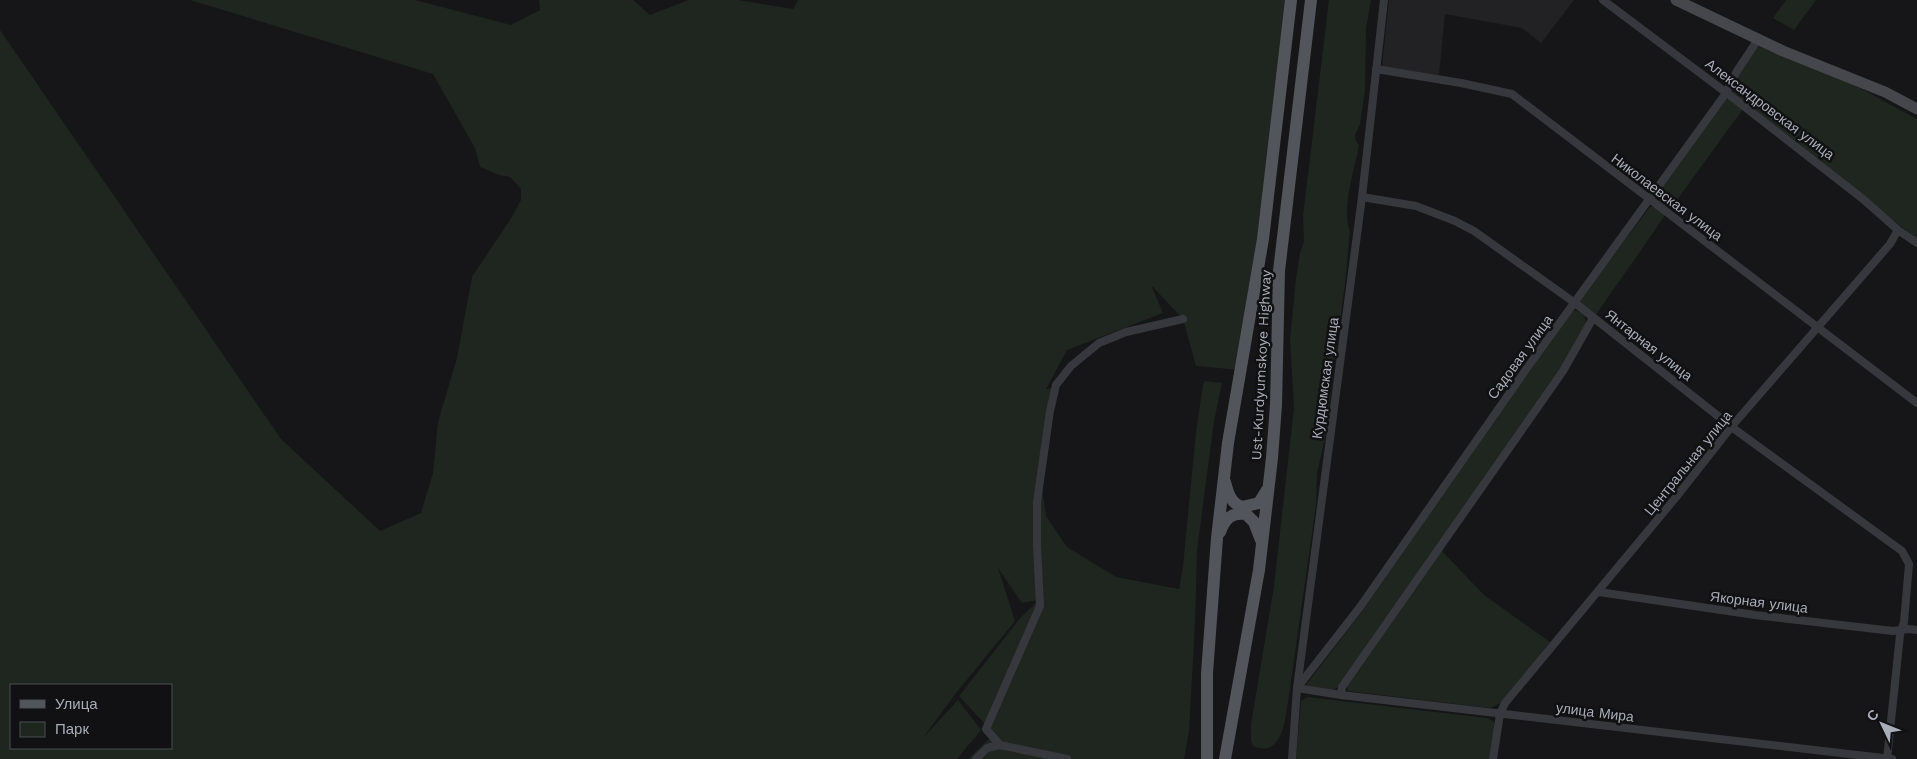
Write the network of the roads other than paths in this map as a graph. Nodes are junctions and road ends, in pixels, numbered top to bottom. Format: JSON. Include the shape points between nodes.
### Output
{"nodes":[{"id":1,"x":1291,"y":0,"type":"edge"},
{"id":2,"x":1311,"y":0,"type":"edge"},
{"id":3,"x":1384,"y":0,"type":"edge"},
{"id":4,"x":1603,"y":0,"type":"edge"},
{"id":5,"x":1676,"y":0,"type":"edge"},
{"id":6,"x":1759,"y":38,"type":"junction"},
{"id":7,"x":1376,"y":69,"type":"junction"},
{"id":8,"x":1726,"y":93,"type":"junction"},
{"id":9,"x":1917,"y":109,"type":"edge"},
{"id":10,"x":1362,"y":197,"type":"junction"},
{"id":11,"x":1649,"y":200,"type":"junction"},
{"id":12,"x":1898,"y":230,"type":"junction"},
{"id":13,"x":1917,"y":243,"type":"edge"},
{"id":14,"x":1575,"y":303,"type":"junction"},
{"id":15,"x":1593,"y":318,"type":"junction"},
{"id":16,"x":1183,"y":319,"type":"dead end"},
{"id":17,"x":1818,"y":327,"type":"junction"},
{"id":18,"x":1917,"y":403,"type":"edge"},
{"id":19,"x":1732,"y":426,"type":"junction"},
{"id":20,"x":1224,"y":477,"type":"junction"},
{"id":21,"x":1268,"y":490,"type":"junction"},
{"id":22,"x":1217,"y":538,"type":"junction"},
{"id":23,"x":1262,"y":542,"type":"junction"},
{"id":24,"x":1599,"y":592,"type":"junction"},
{"id":25,"x":1902,"y":630,"type":"junction"},
{"id":26,"x":1917,"y":630,"type":"edge"},
{"id":27,"x":1297,"y":688,"type":"junction"},
{"id":28,"x":1341,"y":695,"type":"junction"},
{"id":29,"x":1500,"y":714,"type":"junction"},
{"id":30,"x":1000,"y":745,"type":"junction"},
{"id":31,"x":976,"y":759,"type":"edge"},
{"id":32,"x":1067,"y":759,"type":"edge"},
{"id":33,"x":1207,"y":759,"type":"edge"},
{"id":34,"x":1225,"y":759,"type":"edge"},
{"id":35,"x":1292,"y":759,"type":"edge"},
{"id":36,"x":1492,"y":759,"type":"edge"},
{"id":37,"x":1887,"y":759,"type":"edge"},
{"id":38,"x":1892,"y":759,"type":"edge"}],
"edges":[{"from":1,"to":20,"type":"main road","name":"Ust-Kurdyumskoye Highway","via":[[1263,239]]},
{"from":2,"to":21,"type":"main road","name":"Ust-Kurdyumskoye Highway","via":[[1279,271],[1276,404]]},
{"from":3,"to":7,"type":"street","name":"Курдюмская улица"},
{"from":4,"to":8,"type":"street","name":"Александровская улица"},
{"from":5,"to":6,"type":"street"},
{"from":6,"to":8,"type":"street","name":"Садовая улица"},
{"from":6,"to":9,"type":"street"},
{"from":7,"to":10,"type":"street","name":"Курдюмская улица"},
{"from":7,"to":11,"type":"street","name":"Николаевская улица","via":[[1512,94]]},
{"from":8,"to":11,"type":"street","name":"Садовая улица"},
{"from":8,"to":12,"type":"street","name":"Александровская улица"},
{"from":10,"to":14,"type":"street","name":"Янтарная улица","via":[[1416,206],[1461,224]]},
{"from":10,"to":27,"type":"street","name":"Курдюмская улица"},
{"from":11,"to":14,"type":"street","name":"Садовая улица"},
{"from":11,"to":17,"type":"street","name":"Николаевская улица"},
{"from":12,"to":13,"type":"street","name":"Александровская улица"},
{"from":12,"to":17,"type":"street","name":"Центральная улица","via":[[1890,244]]},
{"from":14,"to":15,"type":"street","name":"Янтарная улица"},
{"from":14,"to":27,"type":"street","name":"Садовая улица","via":[[1360,607]]},
{"from":15,"to":19,"type":"street","name":"Янтарная улица"},
{"from":15,"to":28,"type":"street","via":[[1563,371],[1342,687]]},
{"from":16,"to":30,"type":"street","via":[[1126,332],[1099,342],[1071,366],[1056,385],[1037,502],[1040,606],[986,729]]},
{"from":17,"to":18,"type":"street","name":"Николаевская улица"},
{"from":17,"to":19,"type":"street","name":"Центральная улица"},
{"from":19,"to":24,"type":"street","name":"Центральная улица"},
{"from":19,"to":25,"type":"street","name":"Янтарная улица","via":[[1902,551],[1909,564]]},
{"from":20,"to":21,"type":"main road","via":[[1229,496],[1242,507],[1259,503]]},
{"from":20,"to":22,"type":"main road","name":"Ust-Kurdyumskoye Highway"},
{"from":21,"to":23,"type":"main road","name":"Ust-Kurdyumskoye Highway"},
{"from":22,"to":23,"type":"main road","via":[[1224,523],[1235,513],[1240,513],[1254,522]]},
{"from":22,"to":33,"type":"main road","name":"Ust-Kurdyumskoye Highway","via":[[1207,673]]},
{"from":23,"to":34,"type":"main road","name":"Ust-Kurdyumskoye Highway","via":[[1260,570]]},
{"from":24,"to":25,"type":"street","name":"Якорная улица","via":[[1764,616],[1893,632]]},
{"from":24,"to":29,"type":"street","name":"Центральная улица"},
{"from":25,"to":26,"type":"street","name":"Якорная улица"},
{"from":25,"to":37,"type":"street"},
{"from":27,"to":28,"type":"street","name":"улица Мира"},
{"from":27,"to":35,"type":"street","name":"Курдюмская улица"},
{"from":28,"to":29,"type":"street","name":"улица Мира"},
{"from":29,"to":36,"type":"street"},
{"from":29,"to":37,"type":"street","name":"улица Мира"},
{"from":30,"to":31,"type":"street","via":[[987,748]]},
{"from":30,"to":32,"type":"street"},
{"from":37,"to":38,"type":"street","name":"улица Мира"}]}
